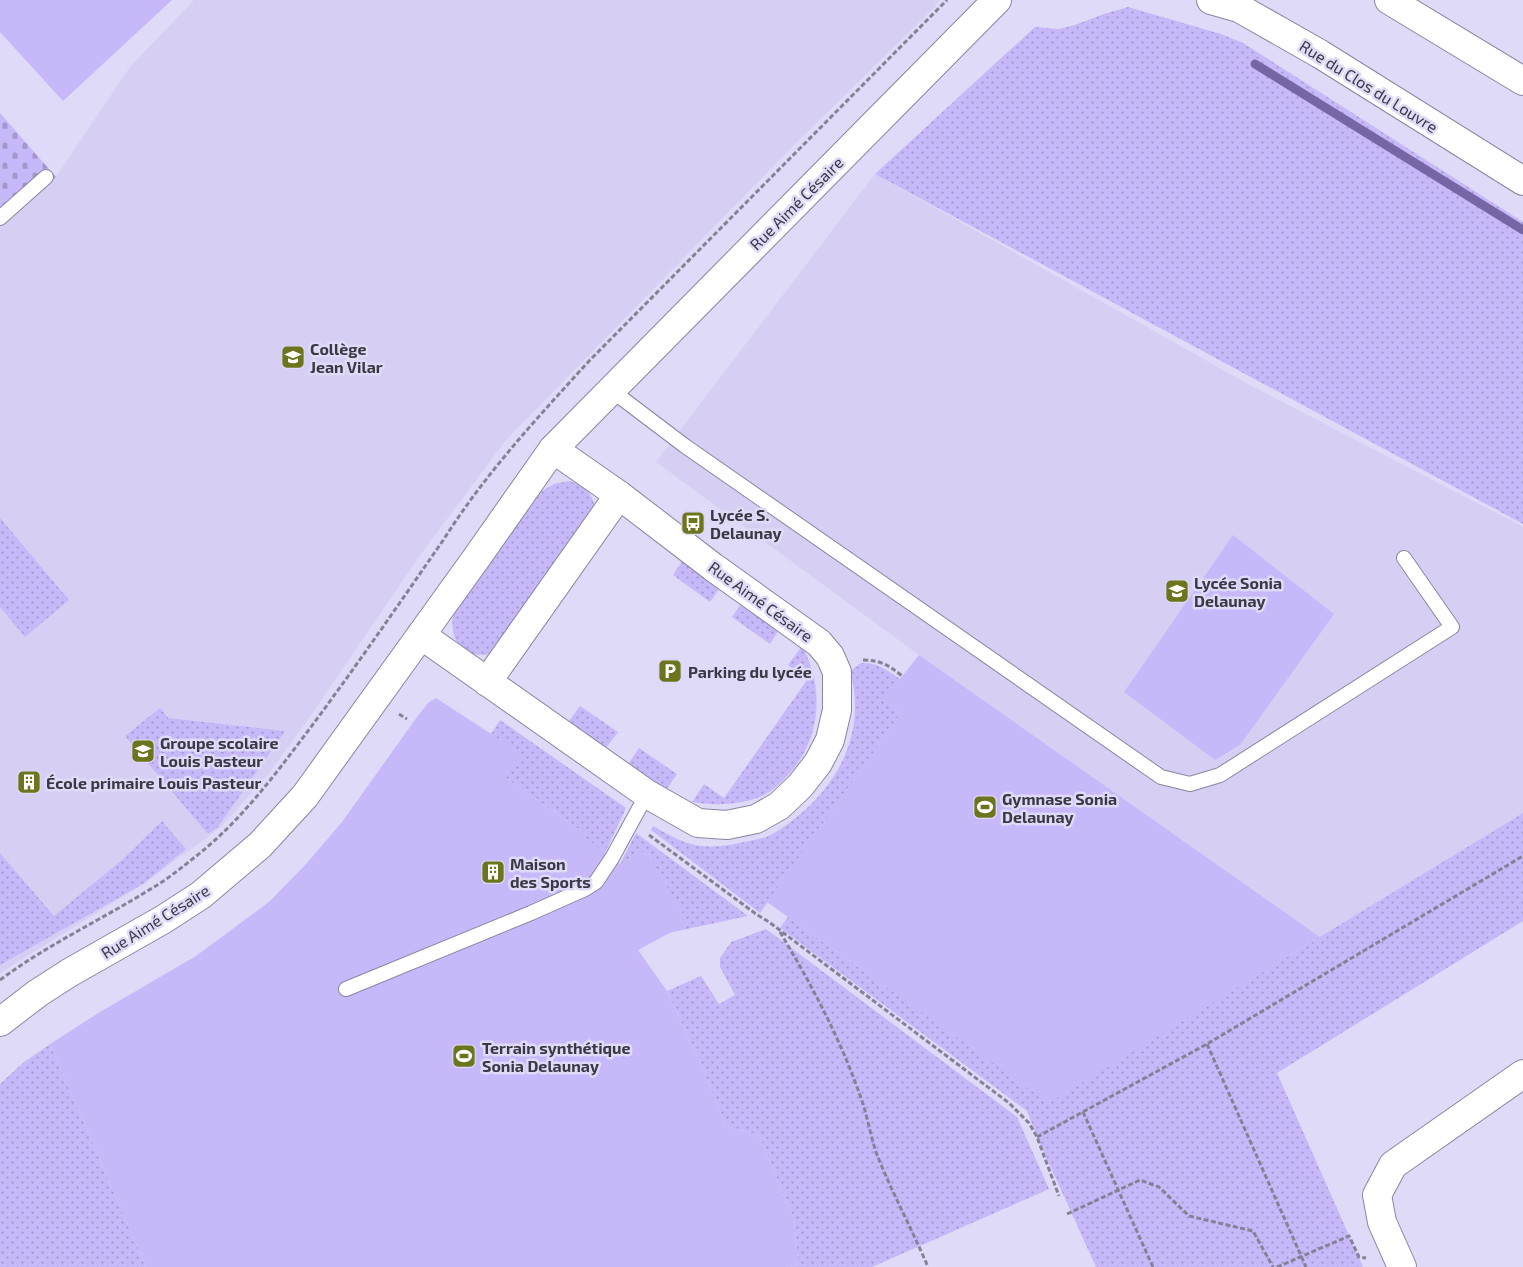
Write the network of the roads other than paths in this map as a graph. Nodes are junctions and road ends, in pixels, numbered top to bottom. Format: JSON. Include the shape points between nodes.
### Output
{"nodes":[{"id":1,"x":997,"y":0,"type":"edge"},
{"id":2,"x":1211,"y":0,"type":"edge"},
{"id":3,"x":1389,"y":0,"type":"edge"},
{"id":4,"x":1523,"y":81,"type":"edge"},
{"id":5,"x":46,"y":177,"type":"dead end"},
{"id":6,"x":1523,"y":181,"type":"edge"},
{"id":7,"x":0,"y":218,"type":"edge"},
{"id":8,"x":611,"y":390,"type":"junction"},
{"id":9,"x":553,"y":449,"type":"junction"},
{"id":10,"x":619,"y":495,"type":"junction"},
{"id":11,"x":1404,"y":558,"type":"dead end"},
{"id":12,"x":421,"y":635,"type":"junction"},
{"id":13,"x":487,"y":682,"type":"junction"},
{"id":14,"x":647,"y":794,"type":"junction"},
{"id":15,"x":346,"y":989,"type":"dead end"},
{"id":16,"x":0,"y":1022,"type":"edge"},
{"id":17,"x":1523,"y":1074,"type":"edge"},
{"id":18,"x":1402,"y":1267,"type":"edge"}],
"edges":[{"from":1,"to":8,"type":"street","name":"Rue Aimé Césaire"},
{"from":2,"to":6,"type":"street","name":"Rue du Clos du Louvre","via":[[1239,8],[1320,54]]},
{"from":3,"to":4,"type":"street"},
{"from":5,"to":7,"type":"lane"},
{"from":8,"to":9,"type":"street","name":"Rue Aimé Césaire"},
{"from":8,"to":11,"type":"lane","via":[[686,446],[1161,777],[1190,784],[1220,775],[1452,626]]},
{"from":9,"to":10,"type":"street","name":"Rue Aimé Césaire"},
{"from":9,"to":12,"type":"street","name":"Rue Aimé Césaire"},
{"from":10,"to":13,"type":"street"},
{"from":10,"to":14,"type":"street","name":"Rue Aimé Césaire","via":[[819,642],[837,672],[837,710],[830,740],[818,763],[779,806],[756,820],[726,825],[698,823]]},
{"from":12,"to":13,"type":"street","name":"Rue Aimé Césaire"},
{"from":12,"to":16,"type":"street","name":"Rue Aimé Césaire","via":[[305,796],[260,845],[201,895],[46,988]]},
{"from":13,"to":14,"type":"street","name":"Rue Aimé Césaire"},
{"from":14,"to":15,"type":"lane","via":[[596,882],[531,913]]},
{"from":17,"to":18,"type":"street","via":[[1394,1165],[1377,1195],[1382,1222]]}]}
